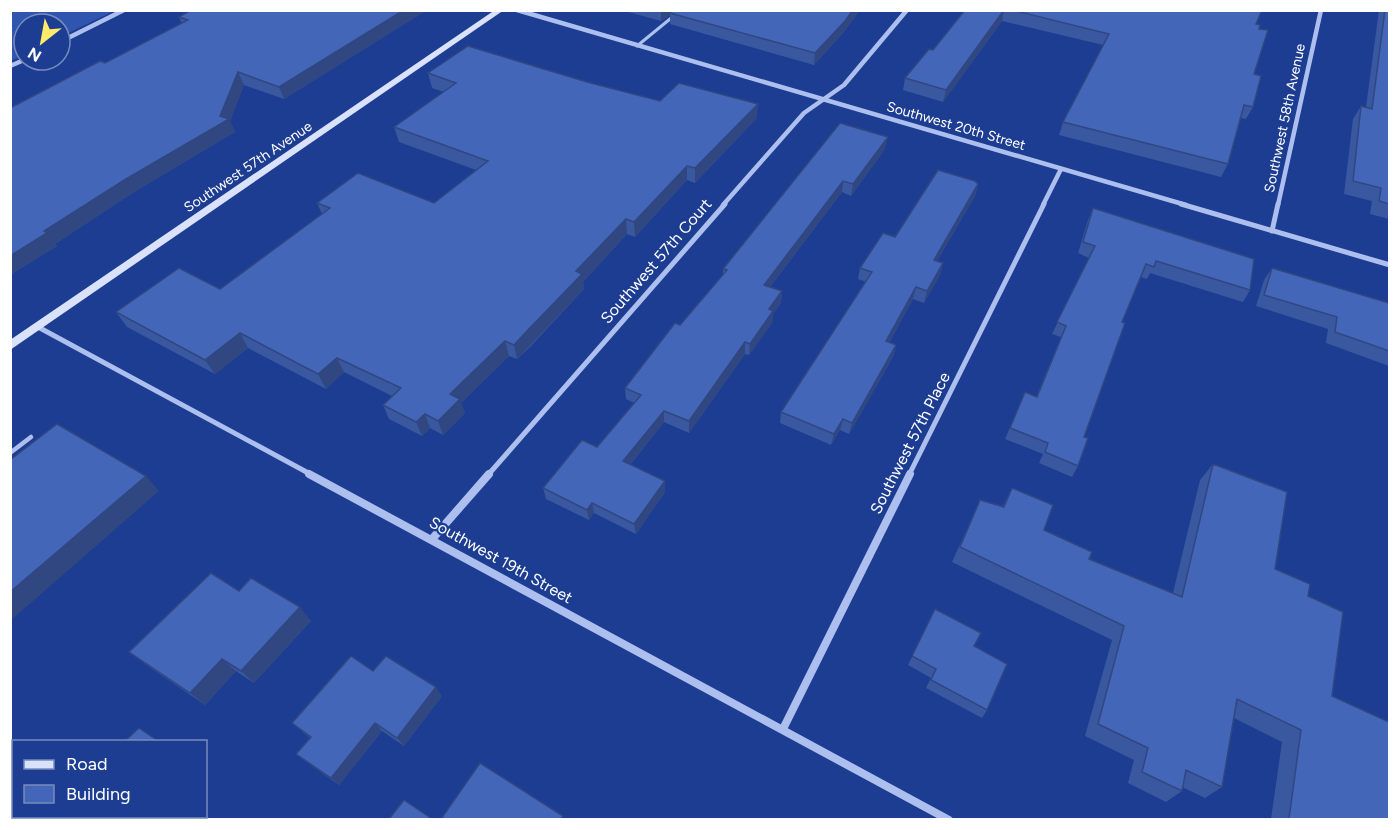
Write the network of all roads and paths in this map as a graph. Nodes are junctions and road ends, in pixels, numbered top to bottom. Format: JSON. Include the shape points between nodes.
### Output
{"nodes":[{"id":1,"x":124,"y":10,"type":"edge"},
{"id":2,"x":501,"y":10,"type":"edge"},
{"id":3,"x":517,"y":10,"type":"edge"},
{"id":4,"x":681,"y":10,"type":"edge"},
{"id":5,"x":907,"y":10,"type":"edge"},
{"id":6,"x":1321,"y":10,"type":"edge"},
{"id":7,"x":72,"y":36,"type":"edge"},
{"id":8,"x":637,"y":46,"type":"junction"},
{"id":9,"x":822,"y":100,"type":"junction"},
{"id":10,"x":1061,"y":170,"type":"junction"},
{"id":11,"x":1272,"y":231,"type":"junction"},
{"id":12,"x":1389,"y":265,"type":"edge"},
{"id":13,"x":38,"y":327,"type":"junction"},
{"id":14,"x":10,"y":346,"type":"edge"},
{"id":15,"x":31,"y":437,"type":"dead end"},
{"id":16,"x":10,"y":453,"type":"edge"},
{"id":17,"x":433,"y":538,"type":"junction"},
{"id":18,"x":783,"y":729,"type":"junction"},
{"id":19,"x":949,"y":819,"type":"edge"}],
"edges":[{"from":1,"to":7,"type":"street"},
{"from":2,"to":13,"type":"main road","name":"Southwest 57th Avenue"},
{"from":3,"to":8,"type":"street","name":"Southwest 20th Street"},
{"from":4,"to":8,"type":"lane"},
{"from":5,"to":9,"type":"street","name":"Southwest 57th Court","via":[[844,85]]},
{"from":6,"to":11,"type":"street","name":"Southwest 58th Avenue"},
{"from":8,"to":9,"type":"street","name":"Southwest 20th Street"},
{"from":9,"to":10,"type":"street","name":"Southwest 20th Street"},
{"from":9,"to":17,"type":"street","name":"Southwest 57th Court","via":[[804,113]]},
{"from":10,"to":11,"type":"street","name":"Southwest 20th Street"},
{"from":10,"to":18,"type":"street","name":"Southwest 57th Place"},
{"from":11,"to":12,"type":"street","name":"Southwest 20th Street"},
{"from":13,"to":14,"type":"main road","name":"Southwest 57th Avenue"},
{"from":13,"to":17,"type":"street","name":"Southwest 19th Street"},
{"from":15,"to":16,"type":"lane"},
{"from":17,"to":18,"type":"street","name":"Southwest 19th Street"},
{"from":18,"to":19,"type":"street","name":"Southwest 19th Street"}]}
